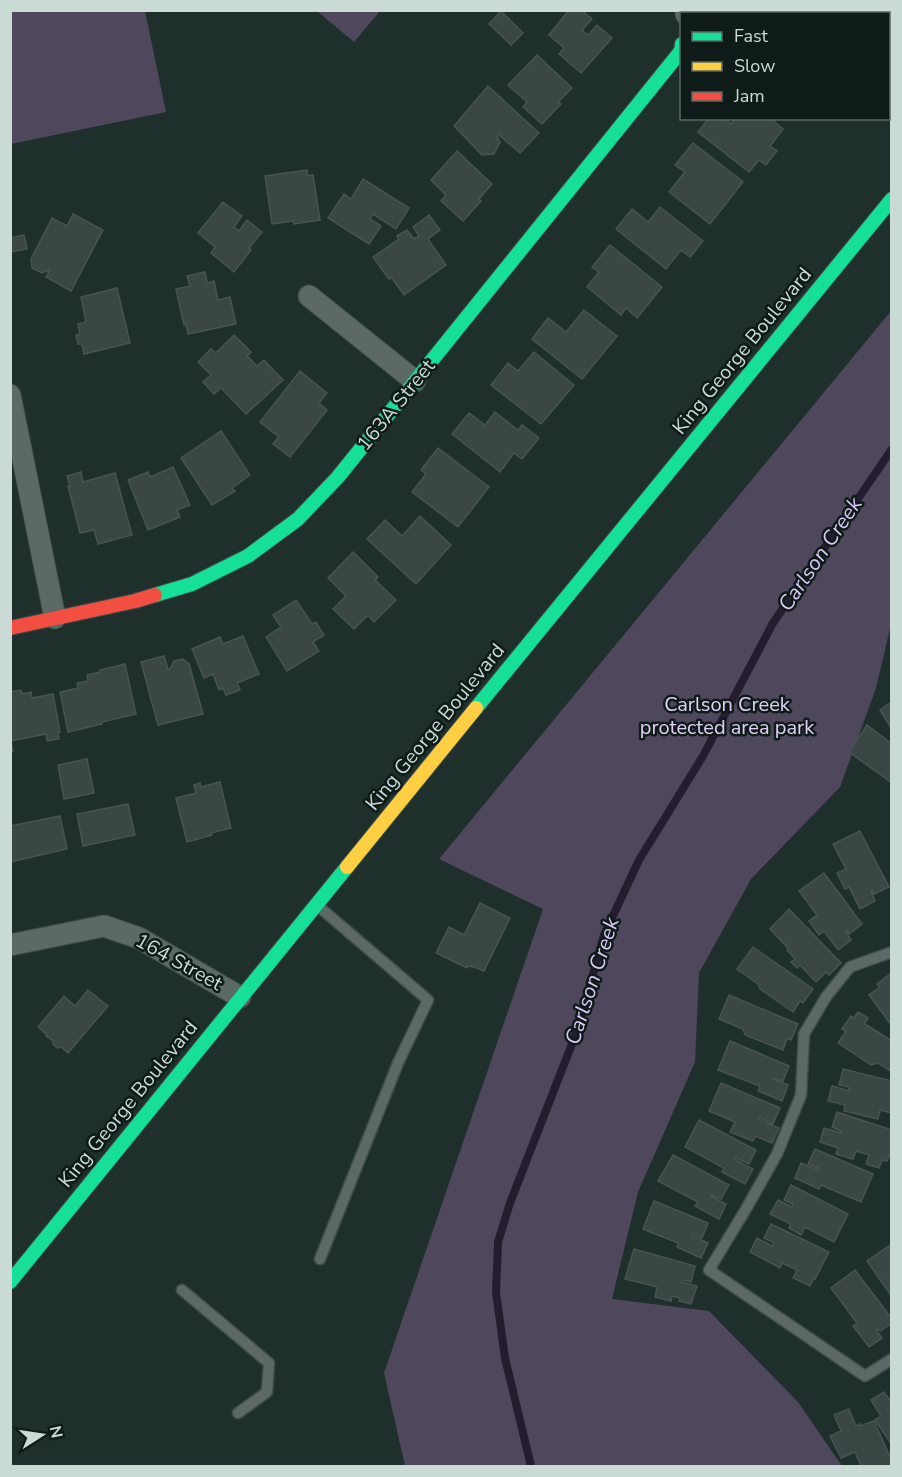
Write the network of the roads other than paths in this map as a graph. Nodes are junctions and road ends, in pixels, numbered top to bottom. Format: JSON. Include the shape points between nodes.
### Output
{"nodes":[{"id":1,"x":680,"y":52,"type":"edge"},
{"id":2,"x":891,"y":199,"type":"edge"},
{"id":3,"x":309,"y":296,"type":"dead end"},
{"id":4,"x":415,"y":381,"type":"junction"},
{"id":5,"x":10,"y":395,"type":"edge"},
{"id":6,"x":55,"y":618,"type":"junction"},
{"id":7,"x":10,"y":628,"type":"edge"},
{"id":8,"x":316,"y":904,"type":"junction"},
{"id":9,"x":10,"y":945,"type":"edge"},
{"id":10,"x":891,"y":952,"type":"edge"},
{"id":11,"x":240,"y":997,"type":"junction"},
{"id":12,"x":320,"y":1260,"type":"dead end"},
{"id":13,"x":10,"y":1282,"type":"edge"},
{"id":14,"x":182,"y":1290,"type":"dead end"},
{"id":15,"x":891,"y":1359,"type":"edge"},
{"id":16,"x":238,"y":1413,"type":"dead end"}],
"edges":[{"from":1,"to":4,"type":"main road","name":"163A Street"},
{"from":2,"to":8,"type":"main road","name":"King George Boulevard"},
{"from":3,"to":4,"type":"street"},
{"from":4,"to":6,"type":"main road","name":"163A Street","via":[[338,477],[298,519],[248,556],[192,584]]},
{"from":5,"to":6,"type":"street"},
{"from":6,"to":7,"type":"main road","name":"163A Street"},
{"from":8,"to":11,"type":"main road","name":"King George Boulevard"},
{"from":8,"to":12,"type":"lane","via":[[428,1000],[398,1063]]},
{"from":9,"to":11,"type":"street","name":"164 Street","via":[[104,926],[139,938]]},
{"from":10,"to":15,"type":"lane","via":[[850,967],[804,1034],[801,1095],[777,1154],[709,1270],[865,1376]]},
{"from":11,"to":13,"type":"main road","name":"King George Boulevard"},
{"from":14,"to":16,"type":"lane","via":[[269,1363],[267,1392]]}]}
